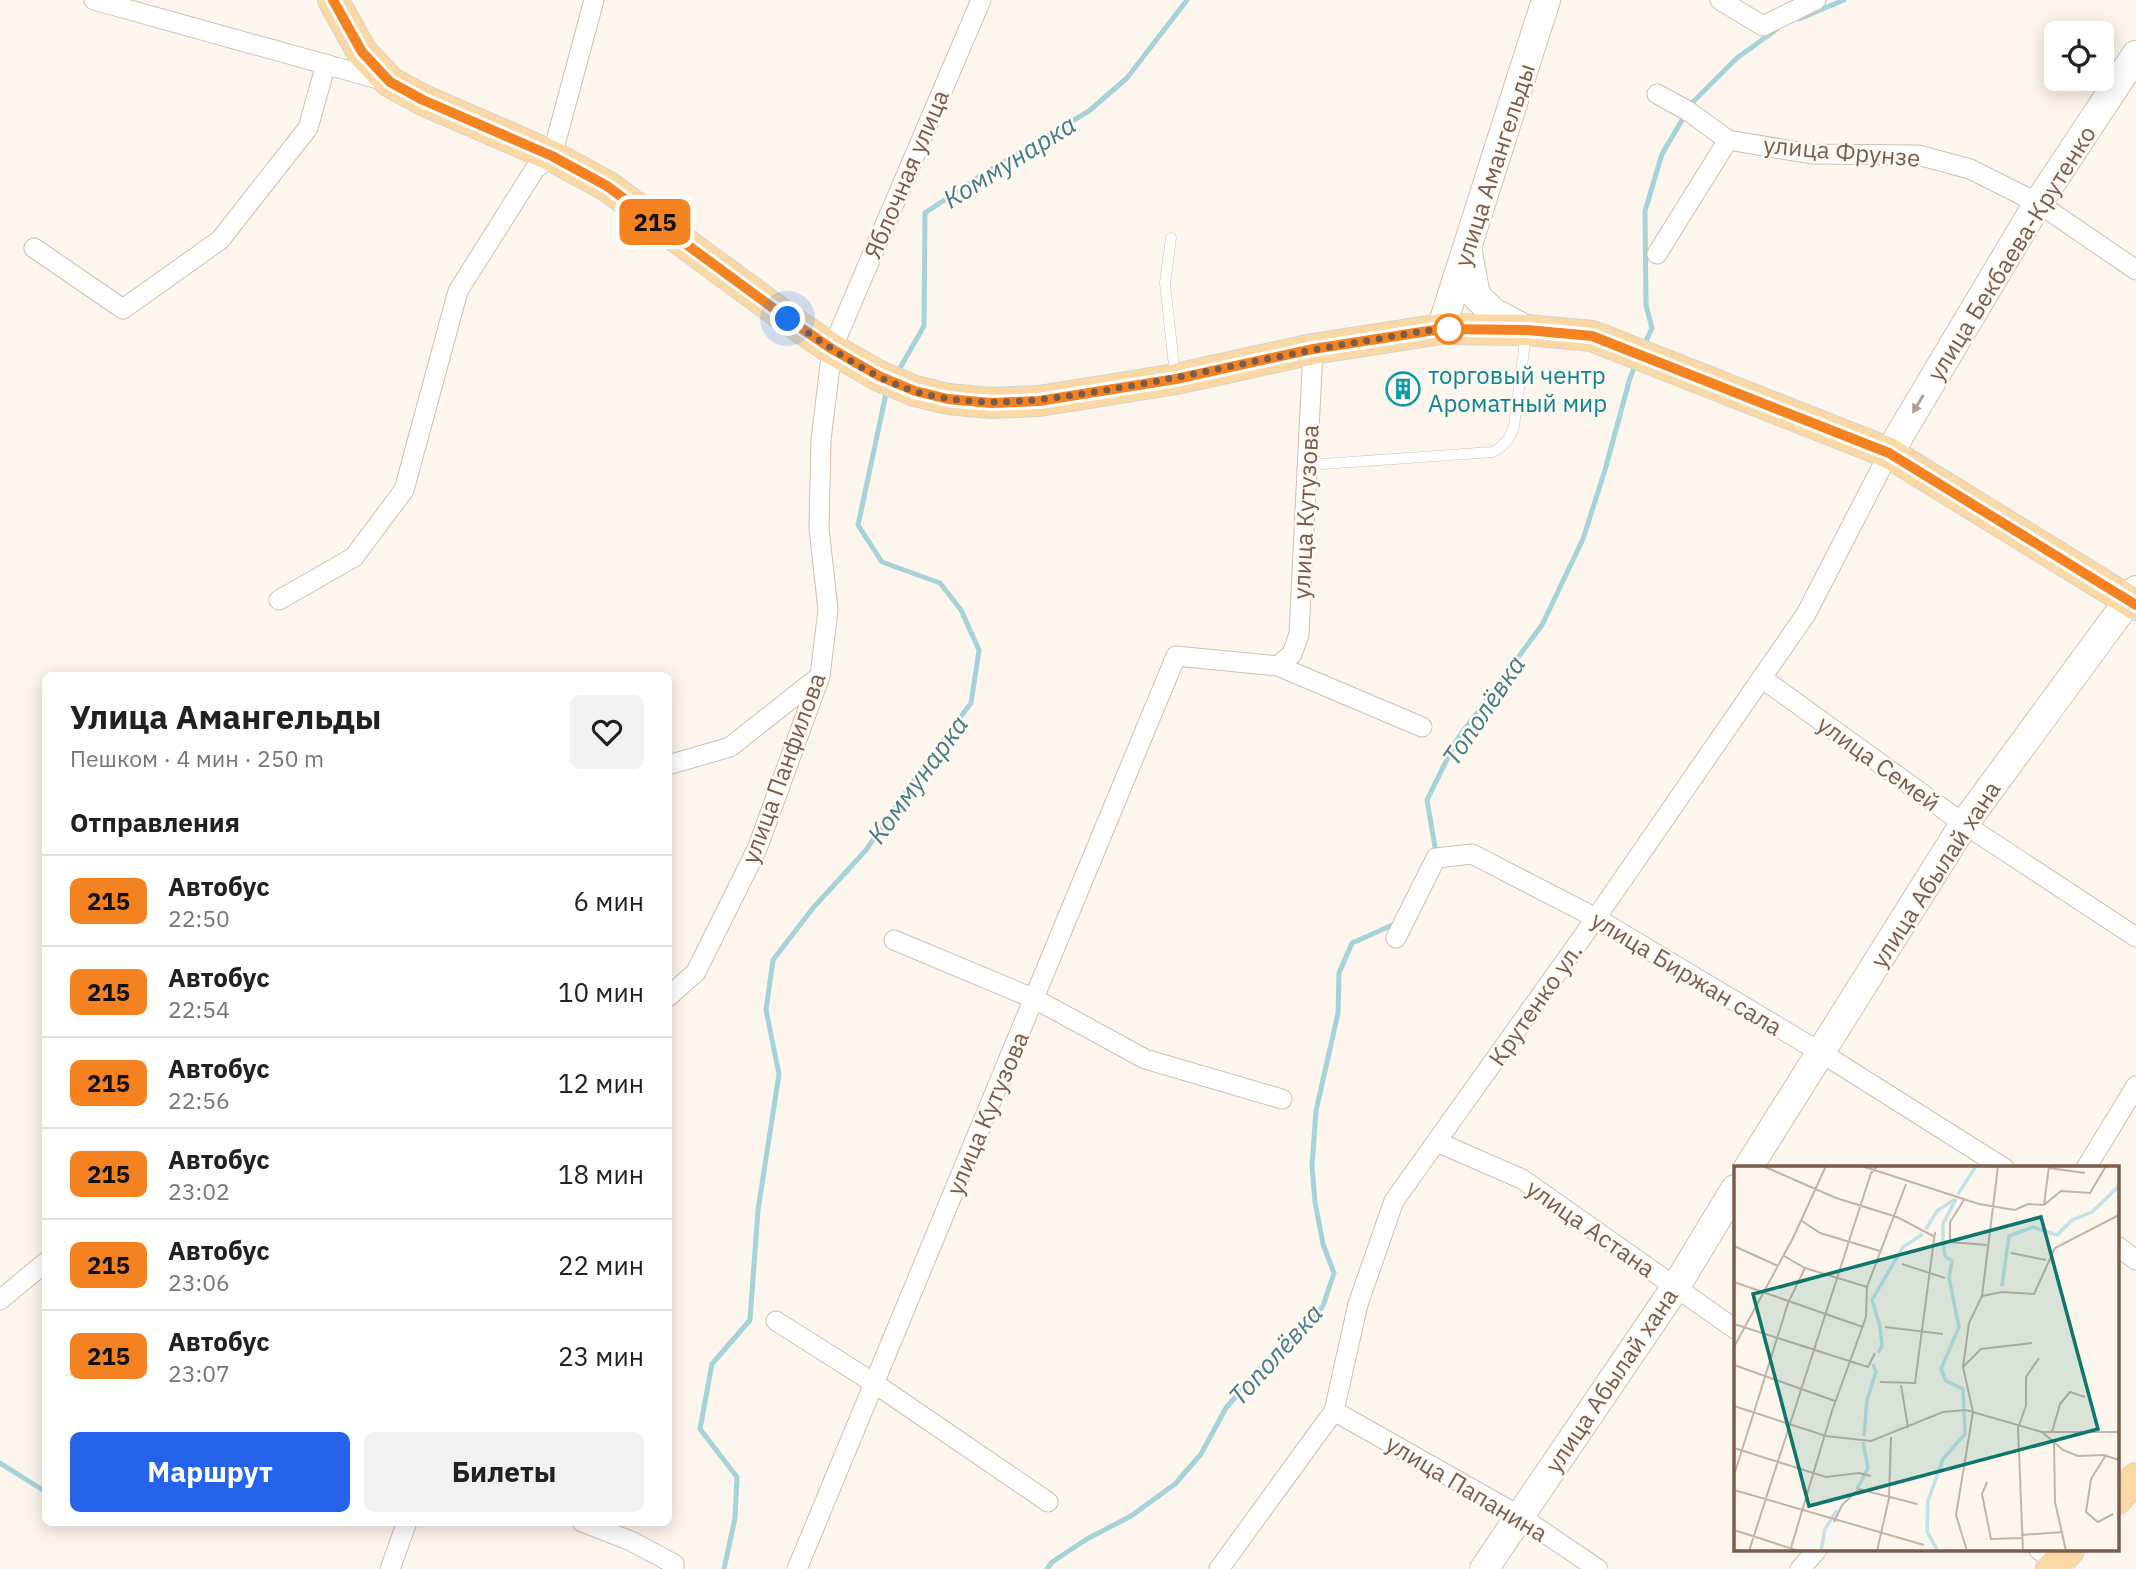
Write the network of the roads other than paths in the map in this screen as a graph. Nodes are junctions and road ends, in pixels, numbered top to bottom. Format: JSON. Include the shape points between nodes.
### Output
{"nodes":[{"id":1,"x":94,"y":0,"type":"edge"},
{"id":2,"x":333,"y":0,"type":"edge"},
{"id":3,"x":594,"y":0,"type":"edge"},
{"id":4,"x":981,"y":0,"type":"edge"},
{"id":5,"x":1546,"y":0,"type":"edge"},
{"id":6,"x":1720,"y":0,"type":"edge"},
{"id":7,"x":1816,"y":0,"type":"edge"},
{"id":8,"x":2136,"y":55,"type":"edge"},
{"id":9,"x":326,"y":64,"type":"junction"},
{"id":10,"x":390,"y":82,"type":"junction"},
{"id":11,"x":1657,"y":94,"type":"dead end"},
{"id":12,"x":1728,"y":140,"type":"junction"},
{"id":13,"x":552,"y":156,"type":"junction"},
{"id":14,"x":2038,"y":203,"type":"junction"},
{"id":15,"x":1171,"y":238,"type":"dead end"},
{"id":16,"x":34,"y":248,"type":"dead end"},
{"id":17,"x":1467,"y":248,"type":"junction"},
{"id":18,"x":1657,"y":254,"type":"dead end"},
{"id":19,"x":2136,"y":270,"type":"edge"},
{"id":20,"x":1441,"y":329,"type":"junction"},
{"id":21,"x":1527,"y":330,"type":"junction"},
{"id":22,"x":832,"y":349,"type":"junction"},
{"id":23,"x":1313,"y":349,"type":"junction"},
{"id":24,"x":1176,"y":379,"type":"junction"},
{"id":25,"x":1889,"y":453,"type":"junction"},
{"id":26,"x":1308,"y":465,"type":"junction"},
{"id":27,"x":2134,"y":598,"type":"edge"},
{"id":28,"x":279,"y":600,"type":"dead end"},
{"id":29,"x":1278,"y":666,"type":"junction"},
{"id":30,"x":820,"y":676,"type":"junction"},
{"id":31,"x":1763,"y":679,"type":"junction"},
{"id":32,"x":1422,"y":727,"type":"dead end"},
{"id":33,"x":672,"y":764,"type":"edge"},
{"id":34,"x":1964,"y":824,"type":"junction"},
{"id":35,"x":1596,"y":918,"type":"junction"},
{"id":36,"x":2136,"y":937,"type":"edge"},
{"id":37,"x":1396,"y":938,"type":"dead end"},
{"id":38,"x":894,"y":940,"type":"dead end"},
{"id":39,"x":672,"y":994,"type":"edge"},
{"id":40,"x":1035,"y":999,"type":"junction"},
{"id":41,"x":1819,"y":1052,"type":"junction"},
{"id":42,"x":2136,"y":1086,"type":"edge"},
{"id":43,"x":1282,"y":1099,"type":"dead end"},
{"id":44,"x":1437,"y":1142,"type":"junction"},
{"id":45,"x":1749,"y":1166,"type":"edge"},
{"id":46,"x":2001,"y":1166,"type":"edge"},
{"id":47,"x":2087,"y":1166,"type":"edge"},
{"id":48,"x":1734,"y":1191,"type":"edge"},
{"id":49,"x":2118,"y":1247,"type":"edge"},
{"id":50,"x":2136,"y":1260,"type":"edge"},
{"id":51,"x":42,"y":1265,"type":"edge"},
{"id":52,"x":1675,"y":1287,"type":"junction"},
{"id":53,"x":0,"y":1300,"type":"edge"},
{"id":54,"x":776,"y":1321,"type":"dead end"},
{"id":55,"x":1734,"y":1328,"type":"edge"},
{"id":56,"x":874,"y":1382,"type":"junction"},
{"id":57,"x":1334,"y":1411,"type":"junction"},
{"id":58,"x":2136,"y":1478,"type":"edge"},
{"id":59,"x":2118,"y":1498,"type":"edge"},
{"id":60,"x":1048,"y":1502,"type":"dead end"},
{"id":61,"x":1518,"y":1515,"type":"junction"},
{"id":62,"x":406,"y":1526,"type":"edge"},
{"id":63,"x":592,"y":1526,"type":"edge"},
{"id":64,"x":1815,"y":1552,"type":"edge"},
{"id":65,"x":390,"y":1569,"type":"edge"},
{"id":66,"x":674,"y":1569,"type":"edge"},
{"id":67,"x":797,"y":1569,"type":"edge"},
{"id":68,"x":1219,"y":1569,"type":"edge"},
{"id":69,"x":1484,"y":1569,"type":"edge"},
{"id":70,"x":1598,"y":1569,"type":"edge"},
{"id":71,"x":1800,"y":1569,"type":"edge"}],
"edges":[{"from":1,"to":9,"type":"street"},
{"from":2,"to":10,"type":"main road","via":[[362,52]]},
{"from":3,"to":13,"type":"street"},
{"from":4,"to":22,"type":"street","name":"Яблочная улица"},
{"from":5,"to":17,"type":"street","name":"улица Амангельды"},
{"from":6,"to":7,"type":"street","via":[[1763,26]]},
{"from":8,"to":14,"type":"street","name":"улица Бекбаева-Крутенко"},
{"from":9,"to":10,"type":"street"},
{"from":9,"to":16,"type":"street","via":[[308,128],[220,240],[123,309]]},
{"from":10,"to":13,"type":"main road"},
{"from":11,"to":12,"type":"street","name":"улица Фрунзе"},
{"from":12,"to":14,"type":"street","name":"улица Фрунзе","via":[[1811,153],[1918,155],[1970,169]]},
{"from":12,"to":18,"type":"street","name":"улица Фрунзе"},
{"from":13,"to":22,"type":"main road","via":[[607,186]]},
{"from":13,"to":28,"type":"street","via":[[535,169],[458,291],[404,490],[354,557]]},
{"from":14,"to":19,"type":"street","name":"улица Фрунзе"},
{"from":14,"to":25,"type":"street","name":"улица Бекбаева-Крутенко","one_way":true},
{"from":15,"to":24,"type":"lane","via":[[1165,283]]},
{"from":17,"to":20,"type":"street","name":"улица Амангельды"},
{"from":17,"to":21,"type":"street","via":[[1476,296],[1493,312]]},
{"from":20,"to":21,"type":"main road"},
{"from":20,"to":23,"type":"main road"},
{"from":21,"to":25,"type":"main road","via":[[1592,336]]},
{"from":21,"to":26,"type":"lane","via":[[1514,426],[1503,446],[1493,452]]},
{"from":22,"to":24,"type":"main road","via":[[915,391],[991,403],[1039,401]]},
{"from":22,"to":30,"type":"street","name":"улица Панфилова","via":[[821,440],[819,528],[828,610]]},
{"from":23,"to":24,"type":"main road"},
{"from":23,"to":26,"type":"street","name":"улица Кутузова"},
{"from":25,"to":27,"type":"main road"},
{"from":25,"to":31,"type":"street","name":"Крутенко ул.","via":[[1806,614]]},
{"from":26,"to":29,"type":"street","name":"улица Кутузова","via":[[1299,634],[1292,654]]},
{"from":27,"to":34,"type":"street","name":"улица Абылай хана"},
{"from":29,"to":32,"type":"street"},
{"from":29,"to":40,"type":"street","name":"улица Кутузова","via":[[1176,656]]},
{"from":30,"to":33,"type":"street","via":[[730,747]]},
{"from":30,"to":39,"type":"street","name":"улица Панфилова","via":[[757,849],[696,972]]},
{"from":31,"to":34,"type":"street","name":"улица Семей"},
{"from":31,"to":35,"type":"street","name":"Крутенко ул."},
{"from":34,"to":36,"type":"street","name":"улица Семей"},
{"from":34,"to":41,"type":"street","name":"улица Абылай хана"},
{"from":35,"to":37,"type":"street","name":"улица Биржан сала","via":[[1472,854],[1437,858]]},
{"from":35,"to":41,"type":"street","name":"улица Биржан сала"},
{"from":35,"to":44,"type":"street","name":"Крутенко ул."},
{"from":38,"to":40,"type":"street"},
{"from":40,"to":43,"type":"street","via":[[1145,1059]]},
{"from":40,"to":56,"type":"street","name":"улица Кутузова"},
{"from":41,"to":45,"type":"street","name":"улица Абылай хана"},
{"from":41,"to":46,"type":"street","name":"улица Биржан сала"},
{"from":42,"to":47,"type":"street"},
{"from":44,"to":52,"type":"street","name":"улица Астана","via":[[1522,1179]]},
{"from":44,"to":57,"type":"street","name":"Крутенко ул.","via":[[1394,1201],[1358,1304]]},
{"from":48,"to":52,"type":"street","name":"улица Абылай хана"},
{"from":49,"to":50,"type":"street"},
{"from":51,"to":53,"type":"street"},
{"from":52,"to":55,"type":"street","name":"улица Астана"},
{"from":52,"to":61,"type":"street","name":"улица Абылай хана"},
{"from":54,"to":56,"type":"street"},
{"from":56,"to":60,"type":"street"},
{"from":56,"to":67,"type":"street","name":"улица Кутузова"},
{"from":57,"to":61,"type":"street","name":"улица Папанина"},
{"from":57,"to":68,"type":"street","name":"Крутенко ул."},
{"from":58,"to":59,"type":"main road"},
{"from":61,"to":69,"type":"street","name":"улица Абылай хана"},
{"from":61,"to":70,"type":"street","name":"улица Папанина"},
{"from":62,"to":65,"type":"street"},
{"from":63,"to":66,"type":"street","via":[[631,1541],[674,1564]]},
{"from":64,"to":71,"type":"street"}]}
